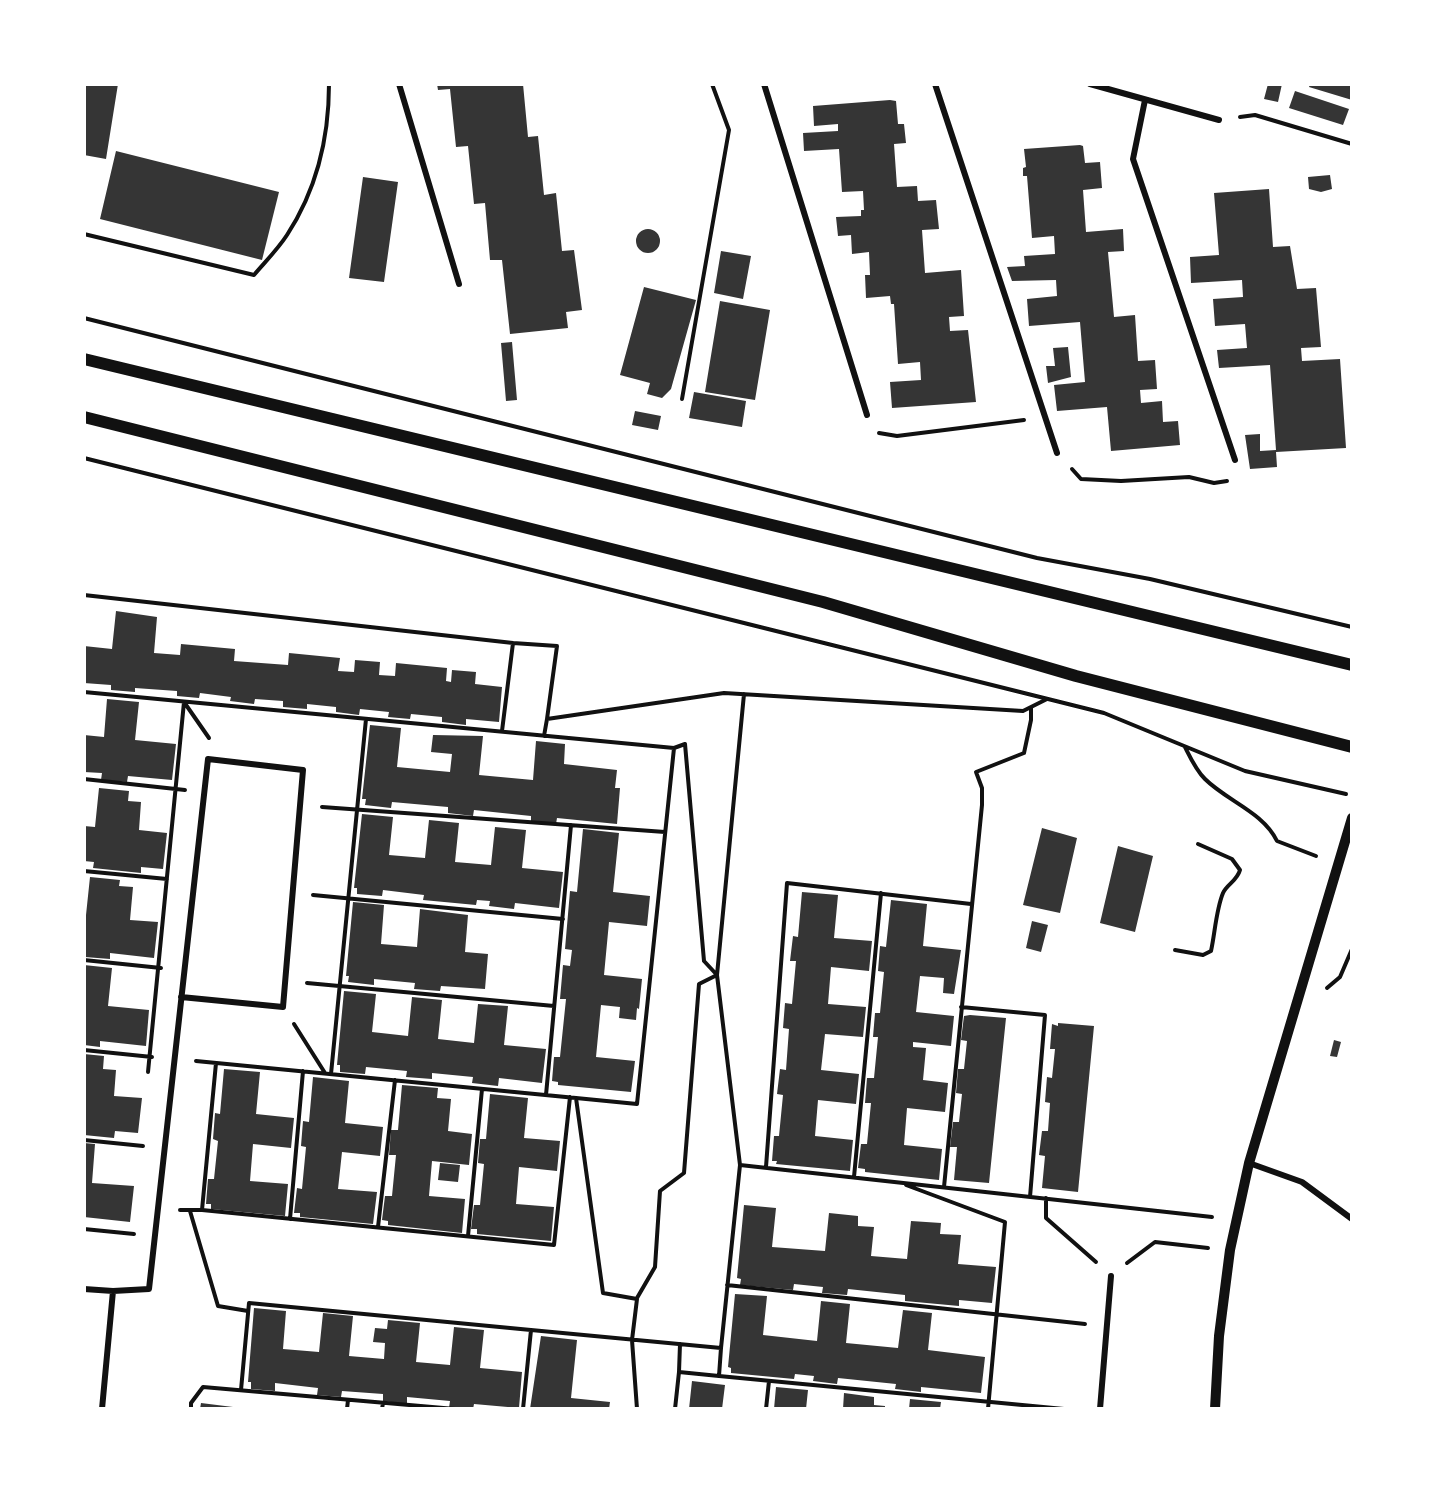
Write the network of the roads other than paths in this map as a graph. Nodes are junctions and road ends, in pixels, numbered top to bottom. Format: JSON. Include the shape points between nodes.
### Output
{"nodes":[{"id":1,"x":399,"y":84,"type":"edge"},
{"id":2,"x":764,"y":84,"type":"edge"},
{"id":3,"x":935,"y":84,"type":"edge"},
{"id":4,"x":1090,"y":84,"type":"edge"},
{"id":5,"x":1145,"y":100,"type":"junction"},
{"id":6,"x":1220,"y":120,"type":"road end"},
{"id":7,"x":459,"y":284,"type":"dead end"},
{"id":8,"x":84,"y":359,"type":"edge"},
{"id":9,"x":867,"y":416,"type":"road end"},
{"id":10,"x":84,"y":417,"type":"edge"},
{"id":11,"x":1058,"y":453,"type":"road end"},
{"id":12,"x":1235,"y":460,"type":"road end"},
{"id":13,"x":1352,"y":664,"type":"edge"},
{"id":14,"x":1352,"y":747,"type":"edge"},
{"id":15,"x":1352,"y":818,"type":"edge"},
{"id":16,"x":181,"y":997,"type":"junction"},
{"id":17,"x":1249,"y":1162,"type":"junction"},
{"id":18,"x":1352,"y":1219,"type":"edge"},
{"id":19,"x":1111,"y":1276,"type":"road end"},
{"id":20,"x":84,"y":1288,"type":"edge"},
{"id":21,"x":113,"y":1291,"type":"junction"},
{"id":22,"x":102,"y":1409,"type":"edge"},
{"id":23,"x":1100,"y":1409,"type":"edge"},
{"id":24,"x":1215,"y":1409,"type":"edge"}],
"edges":[{"from":1,"to":7,"type":"street"},
{"from":2,"to":9,"type":"street"},
{"from":3,"to":11,"type":"street"},
{"from":4,"to":5,"type":"street"},
{"from":5,"to":6,"type":"street"},
{"from":5,"to":12,"type":"street","via":[[1133,159]]},
{"from":8,"to":13,"type":"main road"},
{"from":10,"to":14,"type":"main road","via":[[823,602],[1076,676]]},
{"from":15,"to":17,"type":"street"},
{"from":16,"to":16,"type":"street","via":[[208,759],[303,770],[283,1007]]},
{"from":16,"to":21,"type":"street","via":[[149,1289]]},
{"from":17,"to":18,"type":"street","via":[[1302,1182]]},
{"from":17,"to":24,"type":"street","via":[[1230,1250]]},
{"from":19,"to":23,"type":"street"},
{"from":20,"to":21,"type":"street"},
{"from":21,"to":22,"type":"street"}]}
